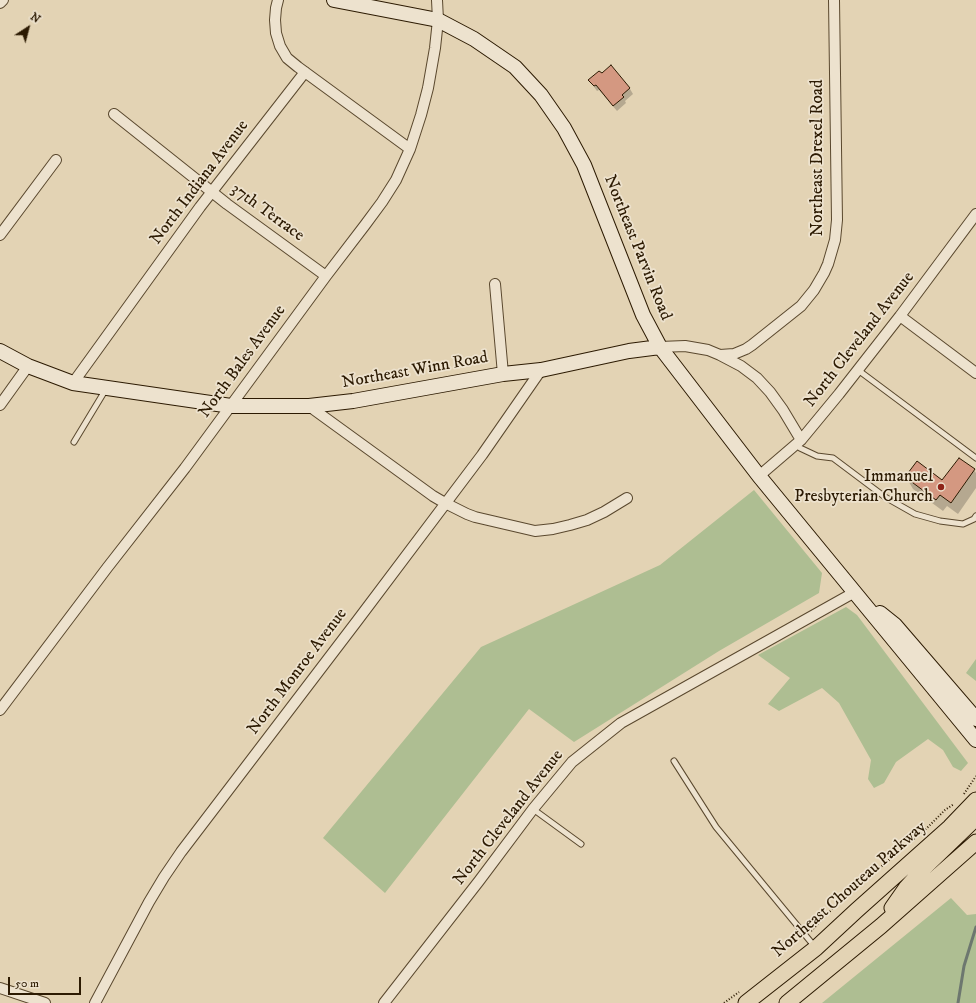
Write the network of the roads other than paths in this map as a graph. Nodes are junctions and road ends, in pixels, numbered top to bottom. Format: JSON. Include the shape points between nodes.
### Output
{"nodes":[{"id":1,"x":3,"y":0,"type":"edge"},
{"id":2,"x":278,"y":0,"type":"edge"},
{"id":3,"x":334,"y":0,"type":"edge"},
{"id":4,"x":437,"y":0,"type":"edge"},
{"id":5,"x":834,"y":0,"type":"edge"},
{"id":6,"x":0,"y":3,"type":"edge"},
{"id":7,"x":438,"y":20,"type":"junction"},
{"id":8,"x":305,"y":72,"type":"junction"},
{"id":9,"x":114,"y":114,"type":"dead end"},
{"id":10,"x":410,"y":149,"type":"junction"},
{"id":11,"x":56,"y":160,"type":"dead end"},
{"id":12,"x":212,"y":192,"type":"junction"},
{"id":13,"x":976,"y":214,"type":"edge"},
{"id":14,"x":0,"y":235,"type":"edge"},
{"id":15,"x":326,"y":276,"type":"junction"},
{"id":16,"x":495,"y":284,"type":"dead end"},
{"id":17,"x":900,"y":316,"type":"junction"},
{"id":18,"x":660,"y":347,"type":"junction"},
{"id":19,"x":0,"y":351,"type":"edge"},
{"id":20,"x":720,"y":355,"type":"junction"},
{"id":21,"x":28,"y":366,"type":"junction"},
{"id":22,"x":541,"y":370,"type":"junction"},
{"id":23,"x":858,"y":370,"type":"junction"},
{"id":24,"x":976,"y":372,"type":"edge"},
{"id":25,"x":504,"y":374,"type":"junction"},
{"id":26,"x":73,"y":383,"type":"junction"},
{"id":27,"x":107,"y":388,"type":"junction"},
{"id":28,"x":0,"y":405,"type":"edge"},
{"id":29,"x":231,"y":406,"type":"junction"},
{"id":30,"x":309,"y":406,"type":"junction"},
{"id":31,"x":74,"y":442,"type":"dead end"},
{"id":32,"x":799,"y":442,"type":"junction"},
{"id":33,"x":976,"y":458,"type":"edge"},
{"id":34,"x":759,"y":476,"type":"junction"},
{"id":35,"x":627,"y":498,"type":"dead end"},
{"id":36,"x":445,"y":503,"type":"junction"},
{"id":37,"x":976,"y":516,"type":"edge"},
{"id":38,"x":856,"y":592,"type":"junction"},
{"id":39,"x":0,"y":710,"type":"edge"},
{"id":40,"x":976,"y":719,"type":"edge"},
{"id":41,"x":976,"y":740,"type":"edge"},
{"id":42,"x":674,"y":761,"type":"dead end"},
{"id":43,"x":969,"y":798,"type":"edge"},
{"id":44,"x":533,"y":809,"type":"junction"},
{"id":45,"x":976,"y":818,"type":"edge"},
{"id":46,"x":976,"y":842,"type":"edge"},
{"id":47,"x":581,"y":844,"type":"dead end"},
{"id":48,"x":881,"y":926,"type":"junction"},
{"id":49,"x":816,"y":948,"type":"junction"},
{"id":50,"x":0,"y":988,"type":"edge"},
{"id":51,"x":743,"y":997,"type":"edge"},
{"id":52,"x":45,"y":1003,"type":"edge"},
{"id":53,"x":95,"y":1003,"type":"edge"},
{"id":54,"x":384,"y":1003,"type":"edge"},
{"id":55,"x":787,"y":1003,"type":"edge"}],
"edges":[{"from":1,"to":6,"type":"street"},
{"from":2,"to":8,"type":"street","via":[[276,33],[280,46],[292,63]]},
{"from":3,"to":7,"type":"main road","name":"Northeast Parvin Road"},
{"from":4,"to":7,"type":"street","name":"North Bales Avenue"},
{"from":5,"to":20,"type":"street","name":"Northeast Drexel Road","via":[[837,220],[835,240],[828,264],[814,290],[801,306],[746,349],[734,354]]},
{"from":7,"to":10,"type":"street","name":"North Bales Avenue","via":[[428,88]]},
{"from":7,"to":18,"type":"main road","name":"Northeast Parvin Road","via":[[474,38],[515,67],[541,95],[561,123],[584,165],[643,315]]},
{"from":8,"to":10,"type":"street"},
{"from":8,"to":12,"type":"street","name":"North Indiana Avenue"},
{"from":9,"to":12,"type":"street","name":"37th Terrace"},
{"from":10,"to":15,"type":"street","name":"North Bales Avenue","via":[[396,180],[382,202]]},
{"from":11,"to":14,"type":"street"},
{"from":12,"to":15,"type":"street","name":"37th Terrace"},
{"from":12,"to":26,"type":"street","name":"North Indiana Avenue"},
{"from":13,"to":17,"type":"street","name":"North Cleveland Avenue"},
{"from":15,"to":29,"type":"street","name":"North Bales Avenue"},
{"from":16,"to":25,"type":"street"},
{"from":17,"to":23,"type":"street","name":"North Cleveland Avenue"},
{"from":17,"to":24,"type":"street"},
{"from":18,"to":20,"type":"street","name":"Northeast Winn Road","via":[[685,346]]},
{"from":18,"to":22,"type":"main road","name":"Northeast Winn Road"},
{"from":18,"to":34,"type":"main road","name":"Northeast Parvin Road"},
{"from":19,"to":21,"type":"main road","name":"Northeast Winn Road"},
{"from":20,"to":32,"type":"street","name":"Northeast Winn Road","via":[[741,366],[770,392],[783,410]]},
{"from":21,"to":26,"type":"main road","name":"Northeast Winn Road"},
{"from":21,"to":28,"type":"street"},
{"from":22,"to":25,"type":"main road","name":"Northeast Winn Road"},
{"from":22,"to":36,"type":"street","name":"North Monroe Avenue"},
{"from":23,"to":32,"type":"street","name":"North Cleveland Avenue"},
{"from":23,"to":33,"type":"lane"},
{"from":25,"to":30,"type":"main road","name":"Northeast Winn Road","via":[[353,401]]},
{"from":26,"to":27,"type":"main road","name":"Northeast Winn Road"},
{"from":27,"to":29,"type":"main road","name":"Northeast Winn Road"},
{"from":27,"to":31,"type":"lane"},
{"from":29,"to":30,"type":"main road","name":"Northeast Winn Road"},
{"from":29,"to":39,"type":"street","name":"North Bales Avenue"},
{"from":30,"to":36,"type":"street"},
{"from":32,"to":34,"type":"street","name":"North Cleveland Avenue"},
{"from":32,"to":37,"type":"lane","via":[[800,448],[816,456],[833,458],[885,497],[915,514],[963,524]]},
{"from":34,"to":38,"type":"main road","name":"Northeast Parvin Road"},
{"from":35,"to":36,"type":"street","via":[[587,520],[535,531],[475,517]]},
{"from":36,"to":53,"type":"street","name":"North Monroe Avenue","via":[[181,852],[149,902]]},
{"from":38,"to":40,"type":"main road","name":"Northeast Parvin Road","via":[[895,626]]},
{"from":38,"to":41,"type":"main road","name":"Northeast Parvin Road"},
{"from":38,"to":44,"type":"street","name":"North Cleveland Avenue","via":[[621,723],[572,762]]},
{"from":42,"to":49,"type":"lane","via":[[716,827]]},
{"from":43,"to":49,"type":"main road","name":"Northeast Chouteau Parkway","via":[[950,827]]},
{"from":44,"to":47,"type":"lane"},
{"from":44,"to":54,"type":"street","name":"North Cleveland Avenue"},
{"from":45,"to":48,"type":"main road","via":[[906,888]]},
{"from":46,"to":48,"type":"main road"},
{"from":48,"to":55,"type":"main road"},
{"from":49,"to":51,"type":"main road","name":"Northeast Chouteau Parkway"},
{"from":50,"to":52,"type":"street"}]}
